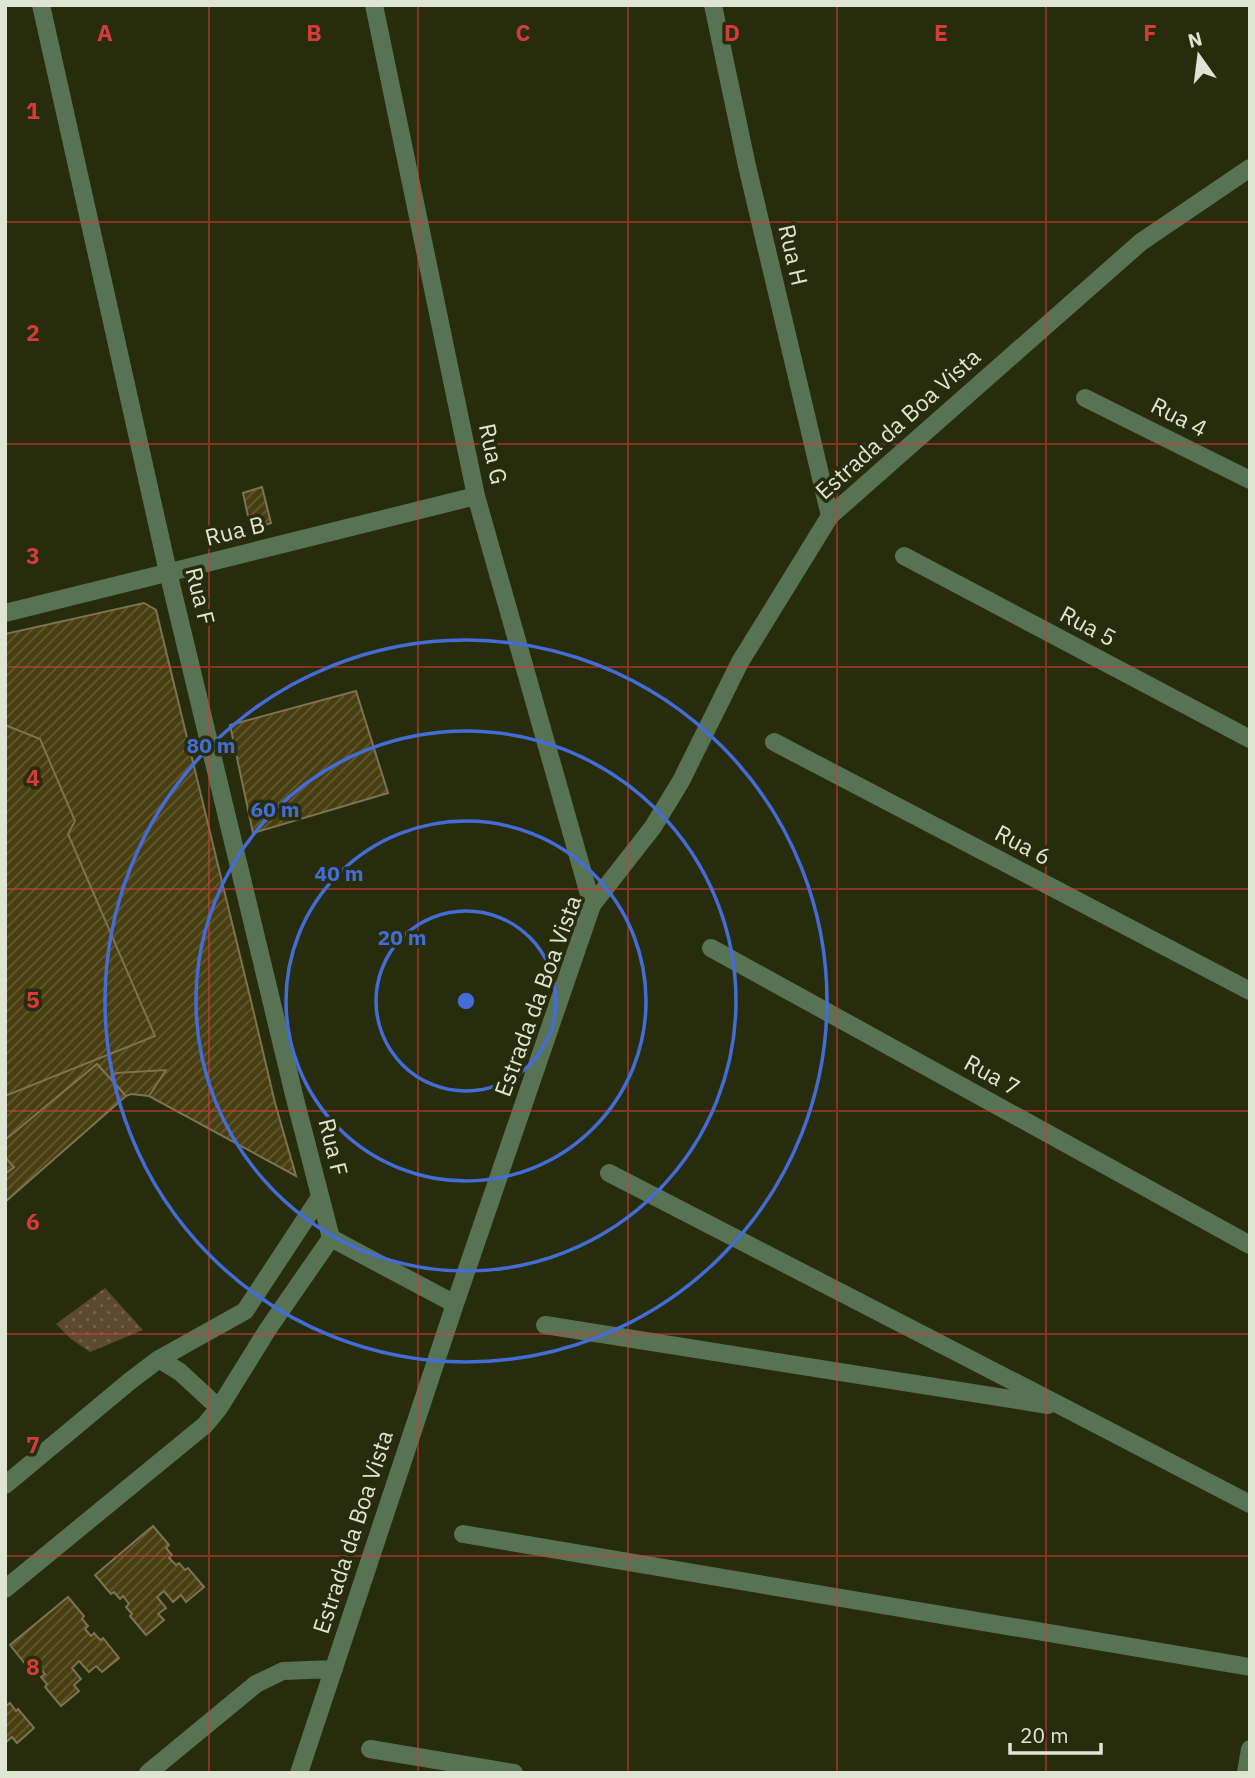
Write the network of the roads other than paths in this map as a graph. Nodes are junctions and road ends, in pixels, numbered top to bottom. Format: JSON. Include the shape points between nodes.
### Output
{"nodes":[{"id":1,"x":41,"y":5,"type":"edge"},
{"id":2,"x":374,"y":5,"type":"edge"},
{"id":3,"x":713,"y":5,"type":"edge"},
{"id":4,"x":1250,"y":168,"type":"edge"},
{"id":5,"x":1085,"y":398,"type":"dead end"},
{"id":6,"x":1250,"y":480,"type":"edge"},
{"id":7,"x":477,"y":496,"type":"junction"},
{"id":8,"x":830,"y":516,"type":"junction"},
{"id":9,"x":904,"y":556,"type":"dead end"},
{"id":10,"x":168,"y":572,"type":"junction"},
{"id":11,"x":5,"y":614,"type":"edge"},
{"id":12,"x":1250,"y":739,"type":"edge"},
{"id":13,"x":775,"y":742,"type":"dead end"},
{"id":14,"x":592,"y":905,"type":"junction"},
{"id":15,"x":711,"y":948,"type":"dead end"},
{"id":16,"x":1250,"y":991,"type":"edge"},
{"id":17,"x":609,"y":1173,"type":"dead end"},
{"id":18,"x":320,"y":1197,"type":"junction"},
{"id":19,"x":331,"y":1238,"type":"junction"},
{"id":20,"x":1250,"y":1245,"type":"edge"},
{"id":21,"x":455,"y":1304,"type":"junction"},
{"id":22,"x":245,"y":1311,"type":"junction"},
{"id":23,"x":545,"y":1325,"type":"dead end"},
{"id":24,"x":268,"y":1329,"type":"junction"},
{"id":25,"x":159,"y":1359,"type":"junction"},
{"id":26,"x":219,"y":1408,"type":"junction"},
{"id":27,"x":1065,"y":1408,"type":"junction"},
{"id":28,"x":5,"y":1485,"type":"edge"},
{"id":29,"x":1250,"y":1504,"type":"edge"},
{"id":30,"x":463,"y":1534,"type":"dead end"},
{"id":31,"x":5,"y":1589,"type":"edge"},
{"id":32,"x":1250,"y":1667,"type":"edge"},
{"id":33,"x":334,"y":1670,"type":"junction"},
{"id":34,"x":370,"y":1749,"type":"dead end"},
{"id":35,"x":1250,"y":1749,"type":"edge"},
{"id":36,"x":148,"y":1773,"type":"edge"},
{"id":37,"x":299,"y":1773,"type":"edge"},
{"id":38,"x":514,"y":1773,"type":"edge"},
{"id":39,"x":1246,"y":1773,"type":"edge"}],
"edges":[{"from":1,"to":10,"type":"street","name":"Rua F"},
{"from":2,"to":7,"type":"street","name":"Rua G"},
{"from":3,"to":8,"type":"street","name":"Rua H"},
{"from":4,"to":8,"type":"street","name":"Estrada da Boa Vista","via":[[1141,242]]},
{"from":5,"to":6,"type":"street","name":"Rua 4"},
{"from":7,"to":10,"type":"street","name":"Rua B"},
{"from":7,"to":14,"type":"street","name":"Rua G"},
{"from":8,"to":14,"type":"street","name":"Estrada da Boa Vista","via":[[740,662],[653,827]]},
{"from":9,"to":12,"type":"street","name":"Rua 5"},
{"from":10,"to":11,"type":"street","name":"Rua B"},
{"from":10,"to":18,"type":"street","name":"Rua F"},
{"from":13,"to":16,"type":"street","name":"Rua 6"},
{"from":14,"to":21,"type":"street","name":"Estrada da Boa Vista"},
{"from":15,"to":20,"type":"street","name":"Rua 7"},
{"from":17,"to":27,"type":"street"},
{"from":18,"to":19,"type":"street","name":"Rua F"},
{"from":18,"to":22,"type":"street"},
{"from":19,"to":21,"type":"street"},
{"from":19,"to":24,"type":"street"},
{"from":21,"to":33,"type":"street","name":"Estrada da Boa Vista"},
{"from":22,"to":24,"type":"street"},
{"from":22,"to":25,"type":"street"},
{"from":23,"to":27,"type":"street"},
{"from":24,"to":26,"type":"street"},
{"from":25,"to":26,"type":"street"},
{"from":25,"to":28,"type":"street"},
{"from":26,"to":31,"type":"street","via":[[205,1425]]},
{"from":27,"to":29,"type":"street"},
{"from":30,"to":32,"type":"street"},
{"from":33,"to":36,"type":"street","via":[[283,1671],[256,1684]]},
{"from":33,"to":37,"type":"street","name":"Estrada da Boa Vista"},
{"from":34,"to":38,"type":"street"},
{"from":35,"to":39,"type":"street"}]}
